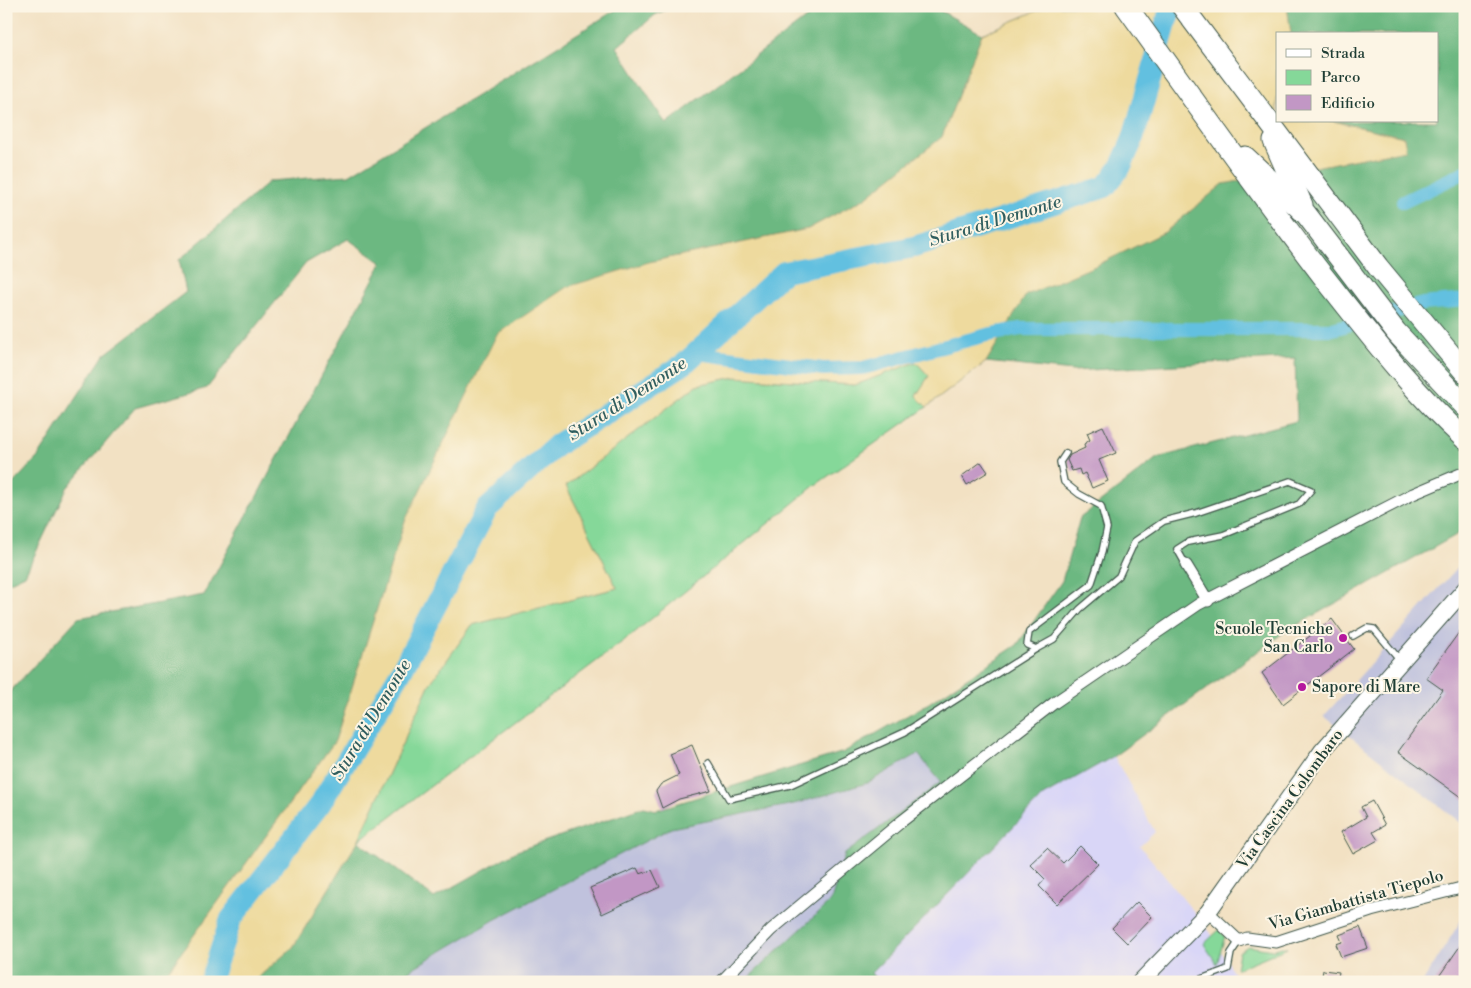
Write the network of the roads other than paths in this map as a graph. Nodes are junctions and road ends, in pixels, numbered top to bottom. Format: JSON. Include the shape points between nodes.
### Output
{"nodes":[{"id":1,"x":1126,"y":6,"type":"edge"},
{"id":2,"x":1182,"y":6,"type":"edge"},
{"id":3,"x":1257,"y":109,"type":"junction"},
{"id":4,"x":1210,"y":122,"type":"junction"},
{"id":5,"x":1306,"y":214,"type":"junction"},
{"id":6,"x":1465,"y":372,"type":"edge"},
{"id":7,"x":1465,"y":406,"type":"edge"},
{"id":8,"x":1465,"y":439,"type":"edge"},
{"id":9,"x":1066,"y":453,"type":"dead end"},
{"id":10,"x":1465,"y":472,"type":"edge"},
{"id":11,"x":1186,"y":565,"type":"joint"},
{"id":12,"x":1463,"y":589,"type":"edge"},
{"id":13,"x":1208,"y":601,"type":"junction"},
{"id":14,"x":1354,"y":636,"type":"dead end"},
{"id":15,"x":1036,"y":649,"type":"junction"},
{"id":16,"x":1401,"y":661,"type":"junction"},
{"id":17,"x":708,"y":763,"type":"dead end"},
{"id":18,"x":1465,"y":887,"type":"edge"},
{"id":19,"x":1208,"y":912,"type":"junction"},
{"id":20,"x":1239,"y":941,"type":"junction"},
{"id":21,"x":721,"y":982,"type":"edge"},
{"id":22,"x":1140,"y":982,"type":"edge"},
{"id":23,"x":1193,"y":982,"type":"edge"}],
"edges":[{"from":1,"to":4,"type":"highway"},
{"from":2,"to":3,"type":"highway"},
{"from":3,"to":5,"type":"highway"},
{"from":3,"to":6,"type":"highway","via":[[1378,268]]},
{"from":4,"to":5,"type":"highway"},
{"from":4,"to":8,"type":"highway","via":[[1379,348],[1428,404]]},
{"from":5,"to":7,"type":"highway","via":[[1396,332]]},
{"from":9,"to":15,"type":"lane","via":[[1060,462],[1064,482],[1101,506],[1107,528],[1091,585],[1029,632],[1027,645]]},
{"from":10,"to":13,"type":"street","via":[[1413,494]]},
{"from":11,"to":13,"type":"street"},
{"from":11,"to":15,"type":"lane","via":[[1177,549],[1188,542],[1223,535],[1299,504],[1311,490],[1290,481],[1196,513],[1164,520],[1135,540],[1119,576],[1080,609],[1054,639]]},
{"from":12,"to":16,"type":"main road","name":"Via Cascina Colombaro"},
{"from":13,"to":21,"type":"street","via":[[1054,703],[910,815],[771,930]]},
{"from":14,"to":16,"type":"lane","via":[[1367,628],[1374,629]]},
{"from":15,"to":17,"type":"lane","via":[[905,732],[790,785],[729,799]]},
{"from":16,"to":19,"type":"main road","name":"Via Cascina Colombaro","via":[[1322,751]]},
{"from":18,"to":20,"type":"street","name":"Via Giambattista Tiepolo","via":[[1276,942],[1247,938]]},
{"from":19,"to":20,"type":"street"},
{"from":19,"to":22,"type":"main road","name":"Via Cascina Colombaro"},
{"from":20,"to":23,"type":"lane","via":[[1231,953],[1228,969]]}]}
